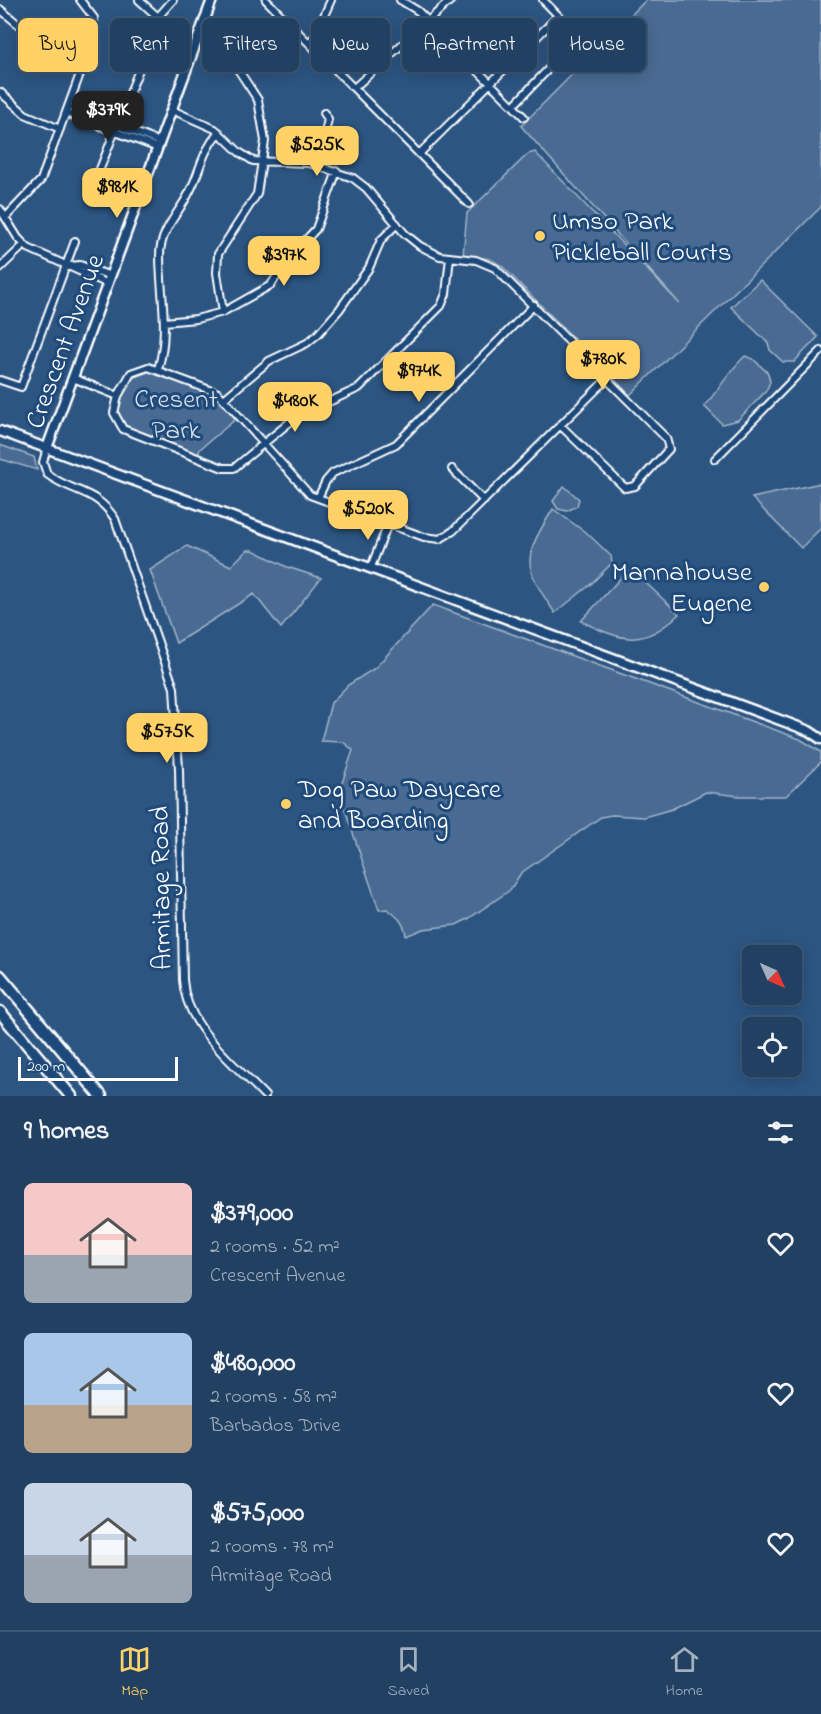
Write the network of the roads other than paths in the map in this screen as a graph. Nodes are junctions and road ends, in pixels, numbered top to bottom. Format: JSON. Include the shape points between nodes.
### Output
{"nodes":[{"id":1,"x":80,"y":0,"type":"edge"},
{"id":2,"x":139,"y":0,"type":"edge"},
{"id":3,"x":173,"y":0,"type":"edge"},
{"id":4,"x":212,"y":0,"type":"edge"},
{"id":5,"x":266,"y":0,"type":"edge"},
{"id":6,"x":331,"y":0,"type":"edge"},
{"id":7,"x":400,"y":0,"type":"edge"},
{"id":8,"x":451,"y":0,"type":"edge"},
{"id":9,"x":543,"y":0,"type":"edge"},
{"id":10,"x":0,"y":9,"type":"edge"},
{"id":11,"x":558,"y":16,"type":"joint"},
{"id":12,"x":94,"y":18,"type":"edge"},
{"id":13,"x":425,"y":18,"type":"edge"},
{"id":14,"x":433,"y":18,"type":"edge"},
{"id":15,"x":18,"y":24,"type":"edge"},
{"id":16,"x":309,"y":43,"type":"junction"},
{"id":17,"x":402,"y":46,"type":"edge"},
{"id":18,"x":549,"y":68,"type":"edge"},
{"id":19,"x":81,"y":72,"type":"edge"},
{"id":20,"x":138,"y":72,"type":"edge"},
{"id":21,"x":240,"y":72,"type":"edge"},
{"id":22,"x":479,"y":72,"type":"edge"},
{"id":23,"x":490,"y":83,"type":"junction"},
{"id":24,"x":354,"y":88,"type":"junction"},
{"id":25,"x":0,"y":92,"type":"edge"},
{"id":26,"x":513,"y":106,"type":"junction"},
{"id":27,"x":67,"y":110,"type":"junction"},
{"id":28,"x":172,"y":110,"type":"junction"},
{"id":29,"x":324,"y":113,"type":"dead end"},
{"id":30,"x":524,"y":117,"type":"dead end"},
{"id":31,"x":115,"y":128,"type":"junction"},
{"id":32,"x":60,"y":129,"type":"junction"},
{"id":33,"x":219,"y":132,"type":"junction"},
{"id":34,"x":159,"y":145,"type":"junction"},
{"id":35,"x":419,"y":154,"type":"junction"},
{"id":36,"x":263,"y":162,"type":"junction"},
{"id":37,"x":318,"y":165,"type":"junction"},
{"id":38,"x":337,"y":171,"type":"junction"},
{"id":39,"x":94,"y":179,"type":"dead end"},
{"id":40,"x":469,"y":204,"type":"dead end"},
{"id":41,"x":0,"y":209,"type":"edge"},
{"id":42,"x":6,"y":217,"type":"junction"},
{"id":43,"x":397,"y":224,"type":"junction"},
{"id":44,"x":75,"y":241,"type":"dead end"},
{"id":45,"x":24,"y":245,"type":"junction"},
{"id":46,"x":450,"y":257,"type":"junction"},
{"id":47,"x":68,"y":265,"type":"junction"},
{"id":48,"x":0,"y":268,"type":"edge"},
{"id":49,"x":109,"y":280,"type":"junction"},
{"id":50,"x":534,"y":305,"type":"junction"},
{"id":51,"x":223,"y":312,"type":"junction"},
{"id":52,"x":164,"y":322,"type":"junction"},
{"id":53,"x":821,"y":351,"type":"edge"},
{"id":54,"x":158,"y":369,"type":"junction"},
{"id":55,"x":73,"y":378,"type":"junction"},
{"id":56,"x":607,"y":379,"type":"junction"},
{"id":57,"x":0,"y":380,"type":"edge"},
{"id":58,"x":118,"y":396,"type":"junction"},
{"id":59,"x":225,"y":398,"type":"junction"},
{"id":60,"x":560,"y":425,"type":"junction"},
{"id":61,"x":0,"y":431,"type":"edge"},
{"id":62,"x":265,"y":444,"type":"junction"},
{"id":63,"x":47,"y":448,"type":"junction"},
{"id":64,"x":715,"y":459,"type":"dead end"},
{"id":65,"x":452,"y":469,"type":"dead end"},
{"id":66,"x":318,"y":498,"type":"junction"},
{"id":67,"x":484,"y":501,"type":"junction"},
{"id":68,"x":388,"y":524,"type":"junction"},
{"id":69,"x":371,"y":567,"type":"junction"},
{"id":70,"x":821,"y":739,"type":"edge"},
{"id":71,"x":0,"y":975,"type":"edge"},
{"id":72,"x":0,"y":1012,"type":"edge"},
{"id":73,"x":71,"y":1096,"type":"edge"},
{"id":74,"x":101,"y":1096,"type":"edge"},
{"id":75,"x":265,"y":1096,"type":"edge"}],
"edges":[{"from":1,"to":12,"type":"street"},
{"from":2,"to":3,"type":"street","via":[[157,17]]},
{"from":4,"to":28,"type":"main road","name":"Crescent Avenue"},
{"from":5,"to":16,"type":"street"},
{"from":6,"to":16,"type":"street"},
{"from":7,"to":13,"type":"street"},
{"from":8,"to":14,"type":"street"},
{"from":9,"to":11,"type":"street"},
{"from":10,"to":15,"type":"street"},
{"from":11,"to":23,"type":"street"},
{"from":16,"to":24,"type":"street"},
{"from":17,"to":24,"type":"street"},
{"from":18,"to":26,"type":"street"},
{"from":19,"to":27,"type":"street"},
{"from":20,"to":31,"type":"street"},
{"from":21,"to":36,"type":"street","via":[[261,109],[265,129]]},
{"from":22,"to":23,"type":"street"},
{"from":23,"to":26,"type":"street"},
{"from":23,"to":35,"type":"street"},
{"from":24,"to":35,"type":"street"},
{"from":25,"to":32,"type":"street","via":[[25,114]]},
{"from":26,"to":30,"type":"street"},
{"from":27,"to":31,"type":"street"},
{"from":27,"to":32,"type":"street"},
{"from":28,"to":33,"type":"street"},
{"from":28,"to":34,"type":"main road","name":"Crescent Avenue"},
{"from":29,"to":37,"type":"street","via":[[328,119]]},
{"from":31,"to":34,"type":"street"},
{"from":31,"to":39,"type":"street"},
{"from":32,"to":42,"type":"street","via":[[40,182]]},
{"from":33,"to":36,"type":"street","via":[[246,158]]},
{"from":33,"to":52,"type":"street","via":[[203,153],[190,191],[172,218],[161,248]]},
{"from":34,"to":49,"type":"main road","name":"Crescent Avenue"},
{"from":35,"to":40,"type":"street"},
{"from":36,"to":37,"type":"street"},
{"from":36,"to":51,"type":"street","via":[[255,199],[218,254]]},
{"from":37,"to":38,"type":"street"},
{"from":38,"to":43,"type":"street","via":[[366,188]]},
{"from":38,"to":51,"type":"street","via":[[310,237],[288,259],[271,285]]},
{"from":41,"to":42,"type":"street"},
{"from":42,"to":45,"type":"street"},
{"from":43,"to":46,"type":"street","via":[[426,249]]},
{"from":43,"to":59,"type":"street","via":[[381,240],[369,268],[318,334],[267,362]]},
{"from":44,"to":47,"type":"street"},
{"from":45,"to":47,"type":"street"},
{"from":45,"to":48,"type":"street"},
{"from":46,"to":50,"type":"street","via":[[476,260],[495,268]]},
{"from":46,"to":62,"type":"street","via":[[445,298],[420,328],[359,388],[296,417]]},
{"from":47,"to":49,"type":"street","via":[[80,265]]},
{"from":47,"to":57,"type":"street","via":[[21,387]]},
{"from":49,"to":55,"type":"main road","name":"Crescent Avenue"},
{"from":50,"to":56,"type":"street"},
{"from":50,"to":66,"type":"street","via":[[396,444],[333,473]]},
{"from":51,"to":52,"type":"street"},
{"from":52,"to":54,"type":"street","via":[[164,348]]},
{"from":53,"to":64,"type":"street"},
{"from":54,"to":58,"type":"street","via":[[134,371]]},
{"from":54,"to":59,"type":"street"},
{"from":55,"to":58,"type":"street"},
{"from":55,"to":63,"type":"main road","name":"Crescent Avenue"},
{"from":56,"to":60,"type":"street"},
{"from":56,"to":60,"type":"street","via":[[666,438],[669,449],[635,486],[625,488]]},
{"from":58,"to":62,"type":"street","via":[[115,422],[125,430],[225,469],[241,464]]},
{"from":59,"to":62,"type":"street"},
{"from":60,"to":67,"type":"street"},
{"from":61,"to":63,"type":"main road"},
{"from":62,"to":66,"type":"street","via":[[303,489]]},
{"from":63,"to":69,"type":"main road"},
{"from":63,"to":75,"type":"street","name":"Armitage Road","via":[[43,462],[47,474],[91,494],[115,519],[174,688],[186,1004],[198,1024]]},
{"from":65,"to":67,"type":"street"},
{"from":66,"to":68,"type":"street"},
{"from":67,"to":68,"type":"street","via":[[440,539]]},
{"from":68,"to":69,"type":"street"},
{"from":69,"to":70,"type":"main road","via":[[809,731]]},
{"from":71,"to":74,"type":"highway"},
{"from":72,"to":73,"type":"highway"}]}
